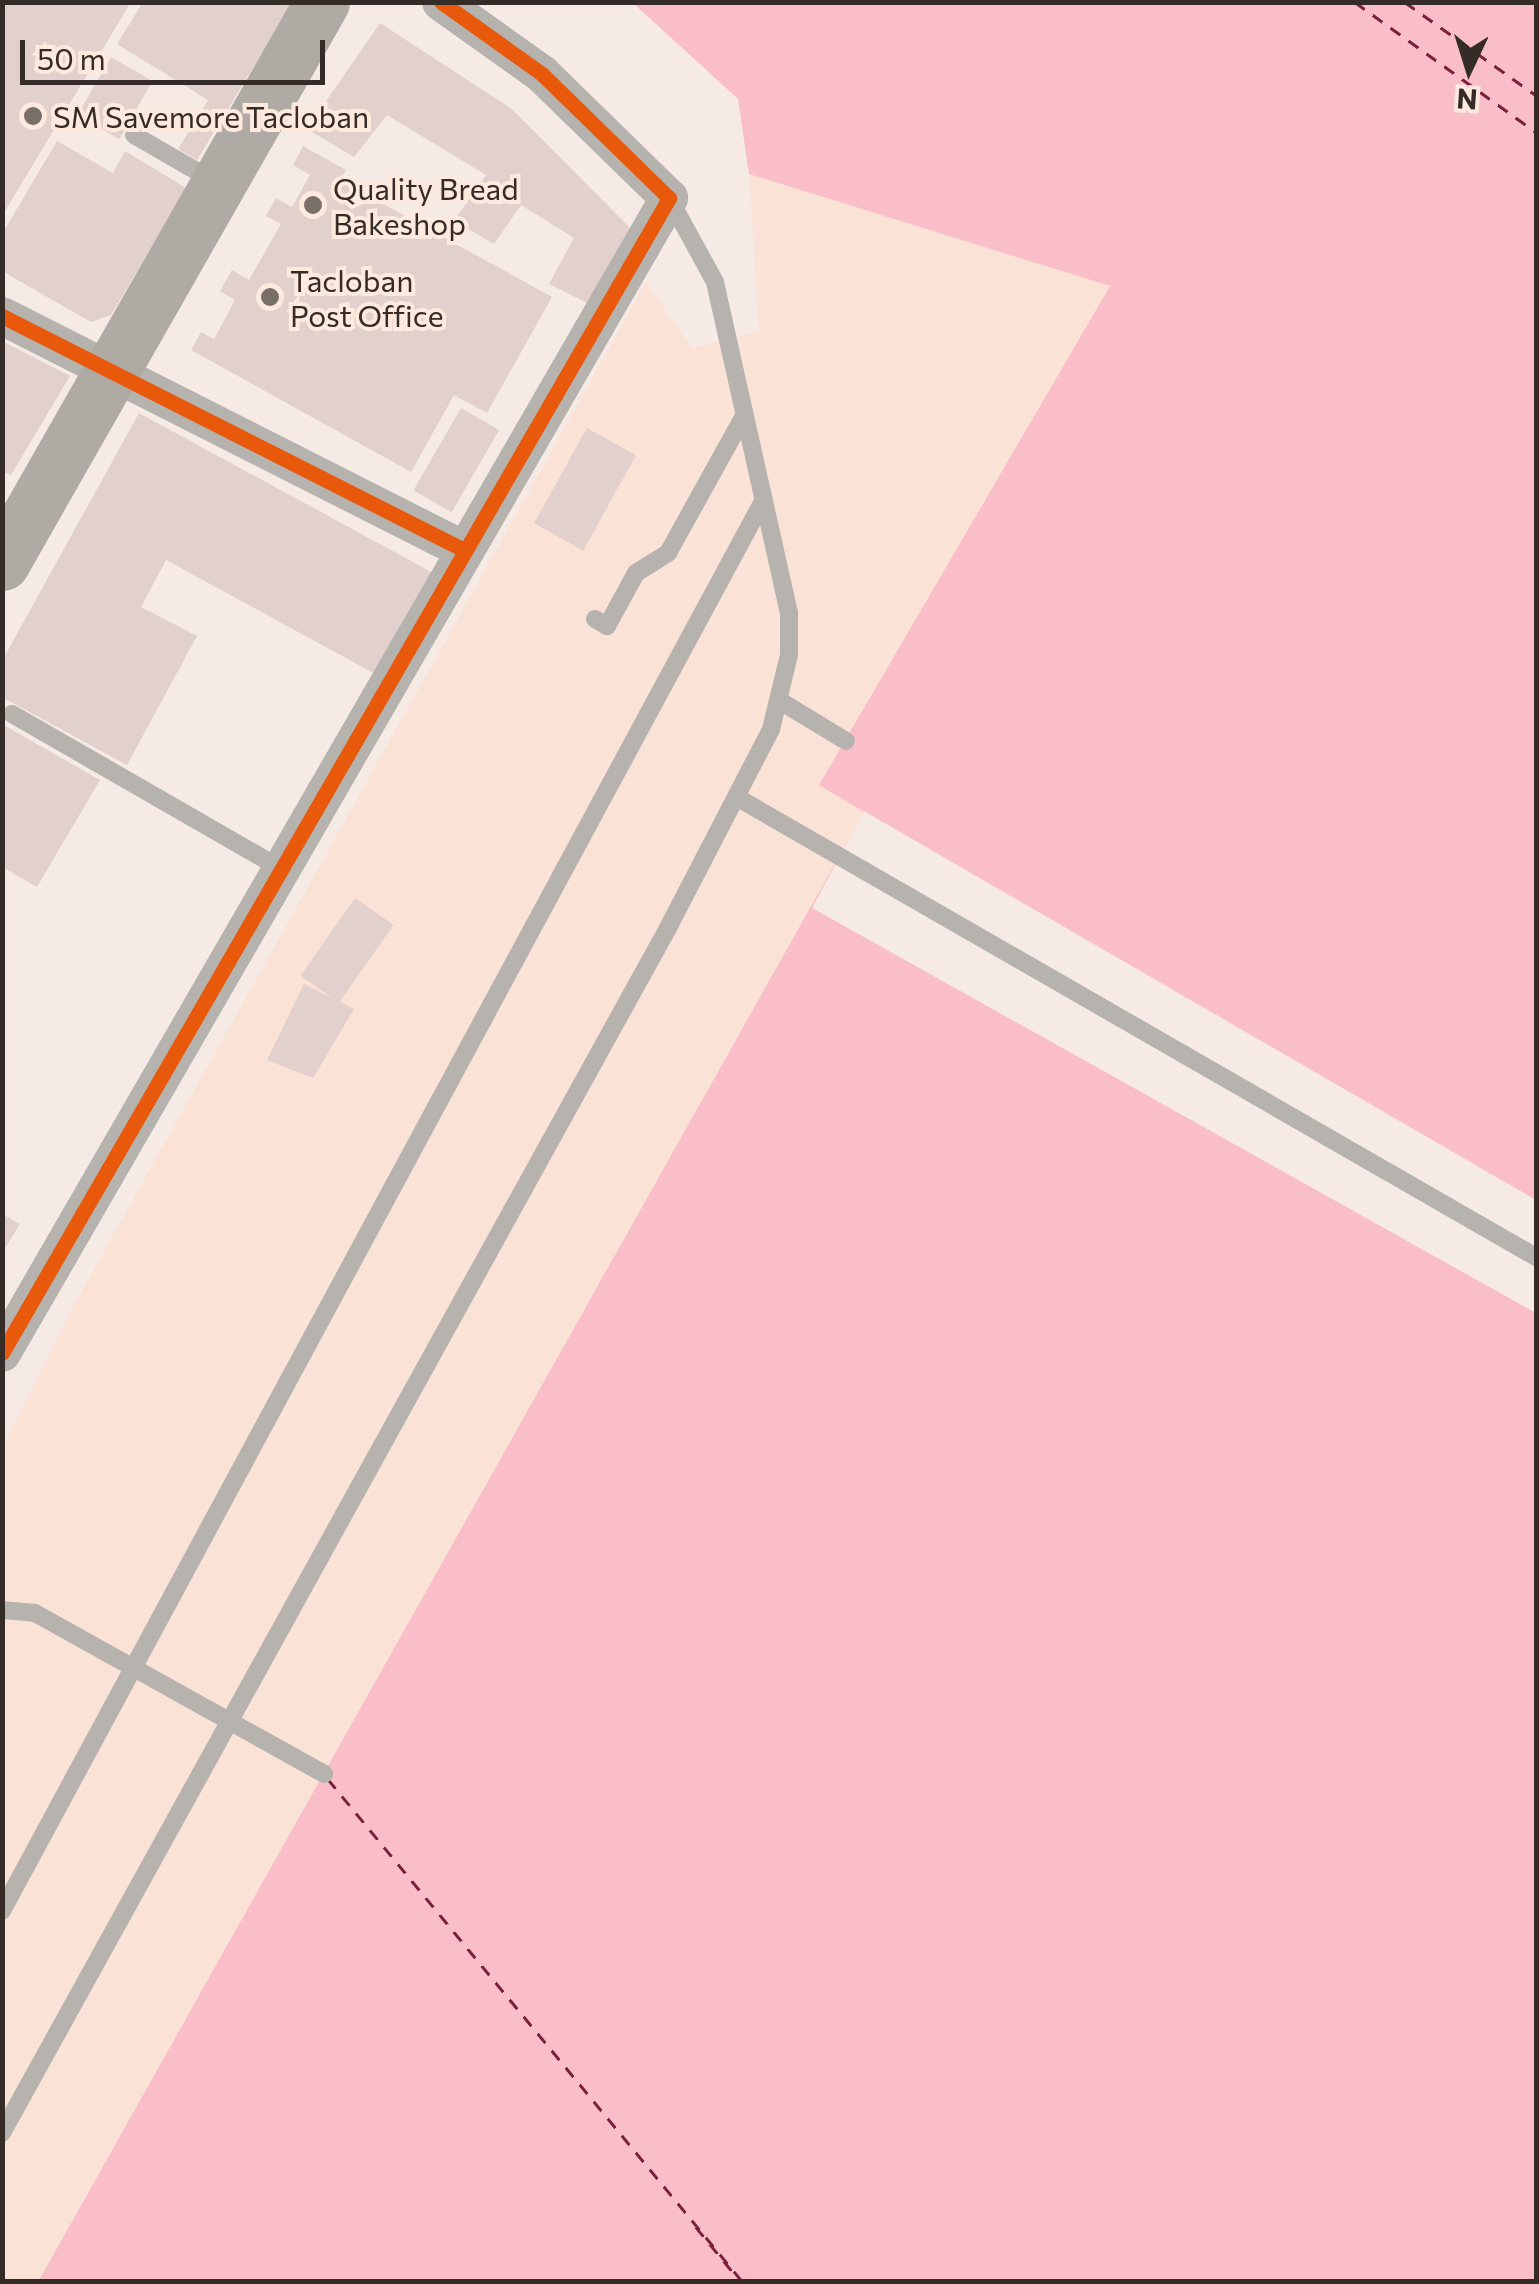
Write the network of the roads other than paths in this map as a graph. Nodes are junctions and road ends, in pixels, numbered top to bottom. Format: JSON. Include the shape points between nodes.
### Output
{"nodes":[{"id":1,"x":322,"y":2,"type":"edge"},
{"id":2,"x":440,"y":2,"type":"edge"},
{"id":3,"x":134,"y":135,"type":"dead end"},
{"id":4,"x":217,"y":182,"type":"junction"},
{"id":5,"x":669,"y":198,"type":"junction"},
{"id":6,"x":2,"y":316,"type":"edge"},
{"id":7,"x":113,"y":373,"type":"junction"},
{"id":8,"x":744,"y":416,"type":"junction"},
{"id":9,"x":762,"y":503,"type":"junction"},
{"id":10,"x":16,"y":507,"type":"edge"},
{"id":11,"x":464,"y":550,"type":"junction"},
{"id":12,"x":2,"y":562,"type":"edge"},
{"id":13,"x":595,"y":619,"type":"dead end"},
{"id":14,"x":780,"y":701,"type":"junction"},
{"id":15,"x":12,"y":714,"type":"dead end"},
{"id":16,"x":846,"y":741,"type":"dead end"},
{"id":17,"x":738,"y":798,"type":"junction"},
{"id":18,"x":280,"y":868,"type":"junction"},
{"id":19,"x":1536,"y":1257,"type":"edge"},
{"id":20,"x":2,"y":1353,"type":"edge"},
{"id":21,"x":2,"y":1610,"type":"edge"},
{"id":22,"x":133,"y":1669,"type":"junction"},
{"id":23,"x":231,"y":1721,"type":"junction"},
{"id":24,"x":324,"y":1774,"type":"dead end"},
{"id":25,"x":2,"y":1911,"type":"edge"},
{"id":26,"x":2,"y":2133,"type":"edge"}],
"edges":[{"from":1,"to":4,"type":"main road"},
{"from":2,"to":5,"type":"street","via":[[542,74]]},
{"from":3,"to":4,"type":"lane"},
{"from":4,"to":7,"type":"main road"},
{"from":5,"to":8,"type":"lane","via":[[715,282]]},
{"from":5,"to":11,"type":"street"},
{"from":6,"to":7,"type":"street"},
{"from":7,"to":10,"type":"main road"},
{"from":7,"to":11,"type":"street"},
{"from":8,"to":9,"type":"lane"},
{"from":8,"to":13,"type":"lane","via":[[668,553],[636,574],[607,626]]},
{"from":9,"to":14,"type":"lane","via":[[789,613]]},
{"from":9,"to":22,"type":"lane"},
{"from":10,"to":12,"type":"main road"},
{"from":11,"to":18,"type":"street"},
{"from":14,"to":16,"type":"lane"},
{"from":14,"to":17,"type":"lane"},
{"from":15,"to":18,"type":"lane"},
{"from":17,"to":19,"type":"lane"},
{"from":17,"to":23,"type":"lane"},
{"from":18,"to":20,"type":"street"},
{"from":21,"to":22,"type":"lane","via":[[35,1613]]},
{"from":22,"to":23,"type":"lane"},
{"from":22,"to":25,"type":"lane"},
{"from":23,"to":24,"type":"lane"},
{"from":23,"to":26,"type":"lane"}]}
